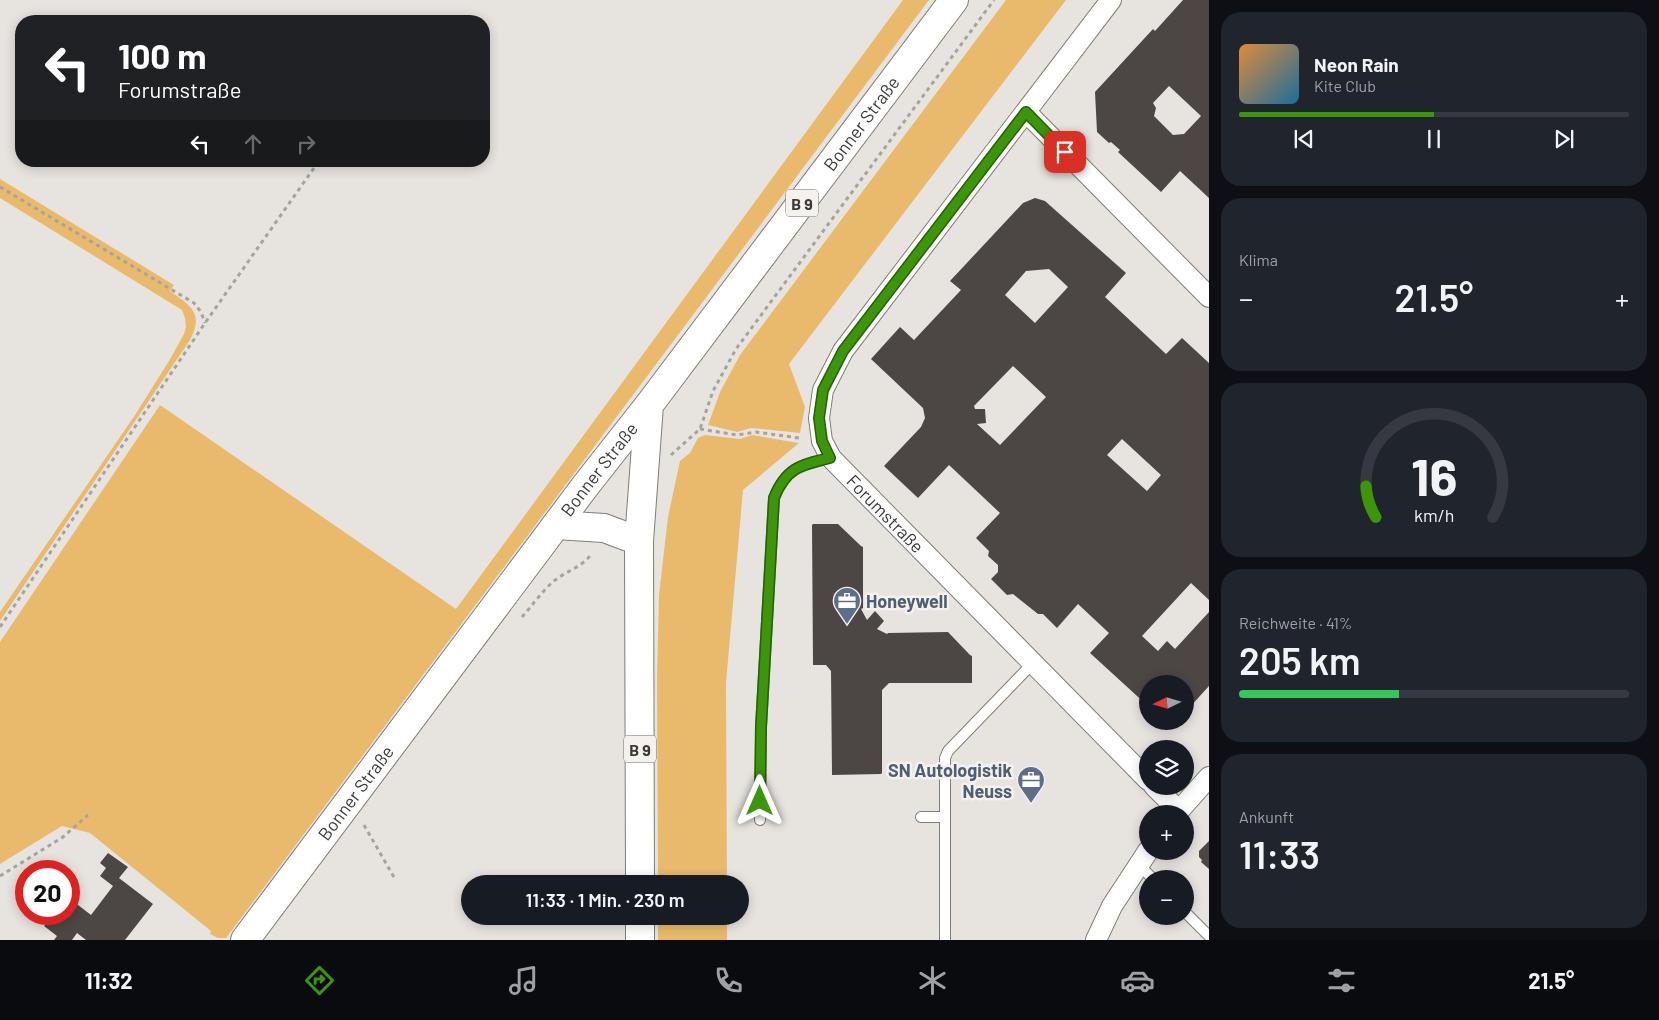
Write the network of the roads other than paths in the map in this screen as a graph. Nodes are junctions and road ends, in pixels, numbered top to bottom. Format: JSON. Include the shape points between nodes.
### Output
{"nodes":[{"id":1,"x":954,"y":0,"type":"edge"},
{"id":2,"x":1111,"y":0,"type":"edge"},
{"id":3,"x":1026,"y":112,"type":"junction"},
{"id":4,"x":1209,"y":297,"type":"edge"},
{"id":5,"x":649,"y":405,"type":"junction"},
{"id":6,"x":826,"y":449,"type":"junction"},
{"id":7,"x":556,"y":526,"type":"junction"},
{"id":8,"x":639,"y":541,"type":"junction"},
{"id":9,"x":1032,"y":664,"type":"junction"},
{"id":10,"x":1139,"y":771,"type":"edge"},
{"id":11,"x":1209,"y":778,"type":"edge"},
{"id":12,"x":1162,"y":795,"type":"edge"},
{"id":13,"x":1172,"y":805,"type":"edge"},
{"id":14,"x":1184,"y":805,"type":"edge"},
{"id":15,"x":921,"y":817,"type":"dead end"},
{"id":16,"x":944,"y":817,"type":"junction"},
{"id":17,"x":760,"y":820,"type":"dead end"},
{"id":18,"x":1142,"y":860,"type":"edge"},
{"id":19,"x":640,"y":875,"type":"edge"},
{"id":20,"x":1194,"y":921,"type":"edge"},
{"id":21,"x":640,"y":925,"type":"edge"},
{"id":22,"x":1209,"y":936,"type":"edge"},
{"id":23,"x":245,"y":940,"type":"edge"},
{"id":24,"x":640,"y":940,"type":"edge"},
{"id":25,"x":945,"y":940,"type":"edge"},
{"id":26,"x":1096,"y":940,"type":"edge"}],
"edges":[{"from":1,"to":5,"type":"main road","name":"Bonner Straße","number":"B 9"},
{"from":2,"to":3,"type":"street"},
{"from":3,"to":4,"type":"street"},
{"from":3,"to":6,"type":"street","via":[[843,351],[823,390],[819,418]]},
{"from":5,"to":7,"type":"main road","name":"Bonner Straße"},
{"from":5,"to":8,"type":"main road","number":"B 9"},
{"from":6,"to":9,"type":"street","name":"Forumstraße"},
{"from":6,"to":17,"type":"lane","via":[[790,472],[774,498],[761,727]]},
{"from":7,"to":8,"type":"main road","via":[[604,528]]},
{"from":7,"to":23,"type":"main road","name":"Bonner Straße"},
{"from":8,"to":19,"type":"main road","number":"B 9"},
{"from":9,"to":10,"type":"street","name":"Forumstraße"},
{"from":9,"to":16,"type":"lane","via":[[948,751],[945,758]]},
{"from":11,"to":14,"type":"street"},
{"from":12,"to":13,"type":"street"},
{"from":15,"to":16,"type":"lane"},
{"from":16,"to":25,"type":"lane"},
{"from":18,"to":26,"type":"street","via":[[1112,906]]},
{"from":20,"to":22,"type":"lane"},
{"from":21,"to":24,"type":"main road"}]}
